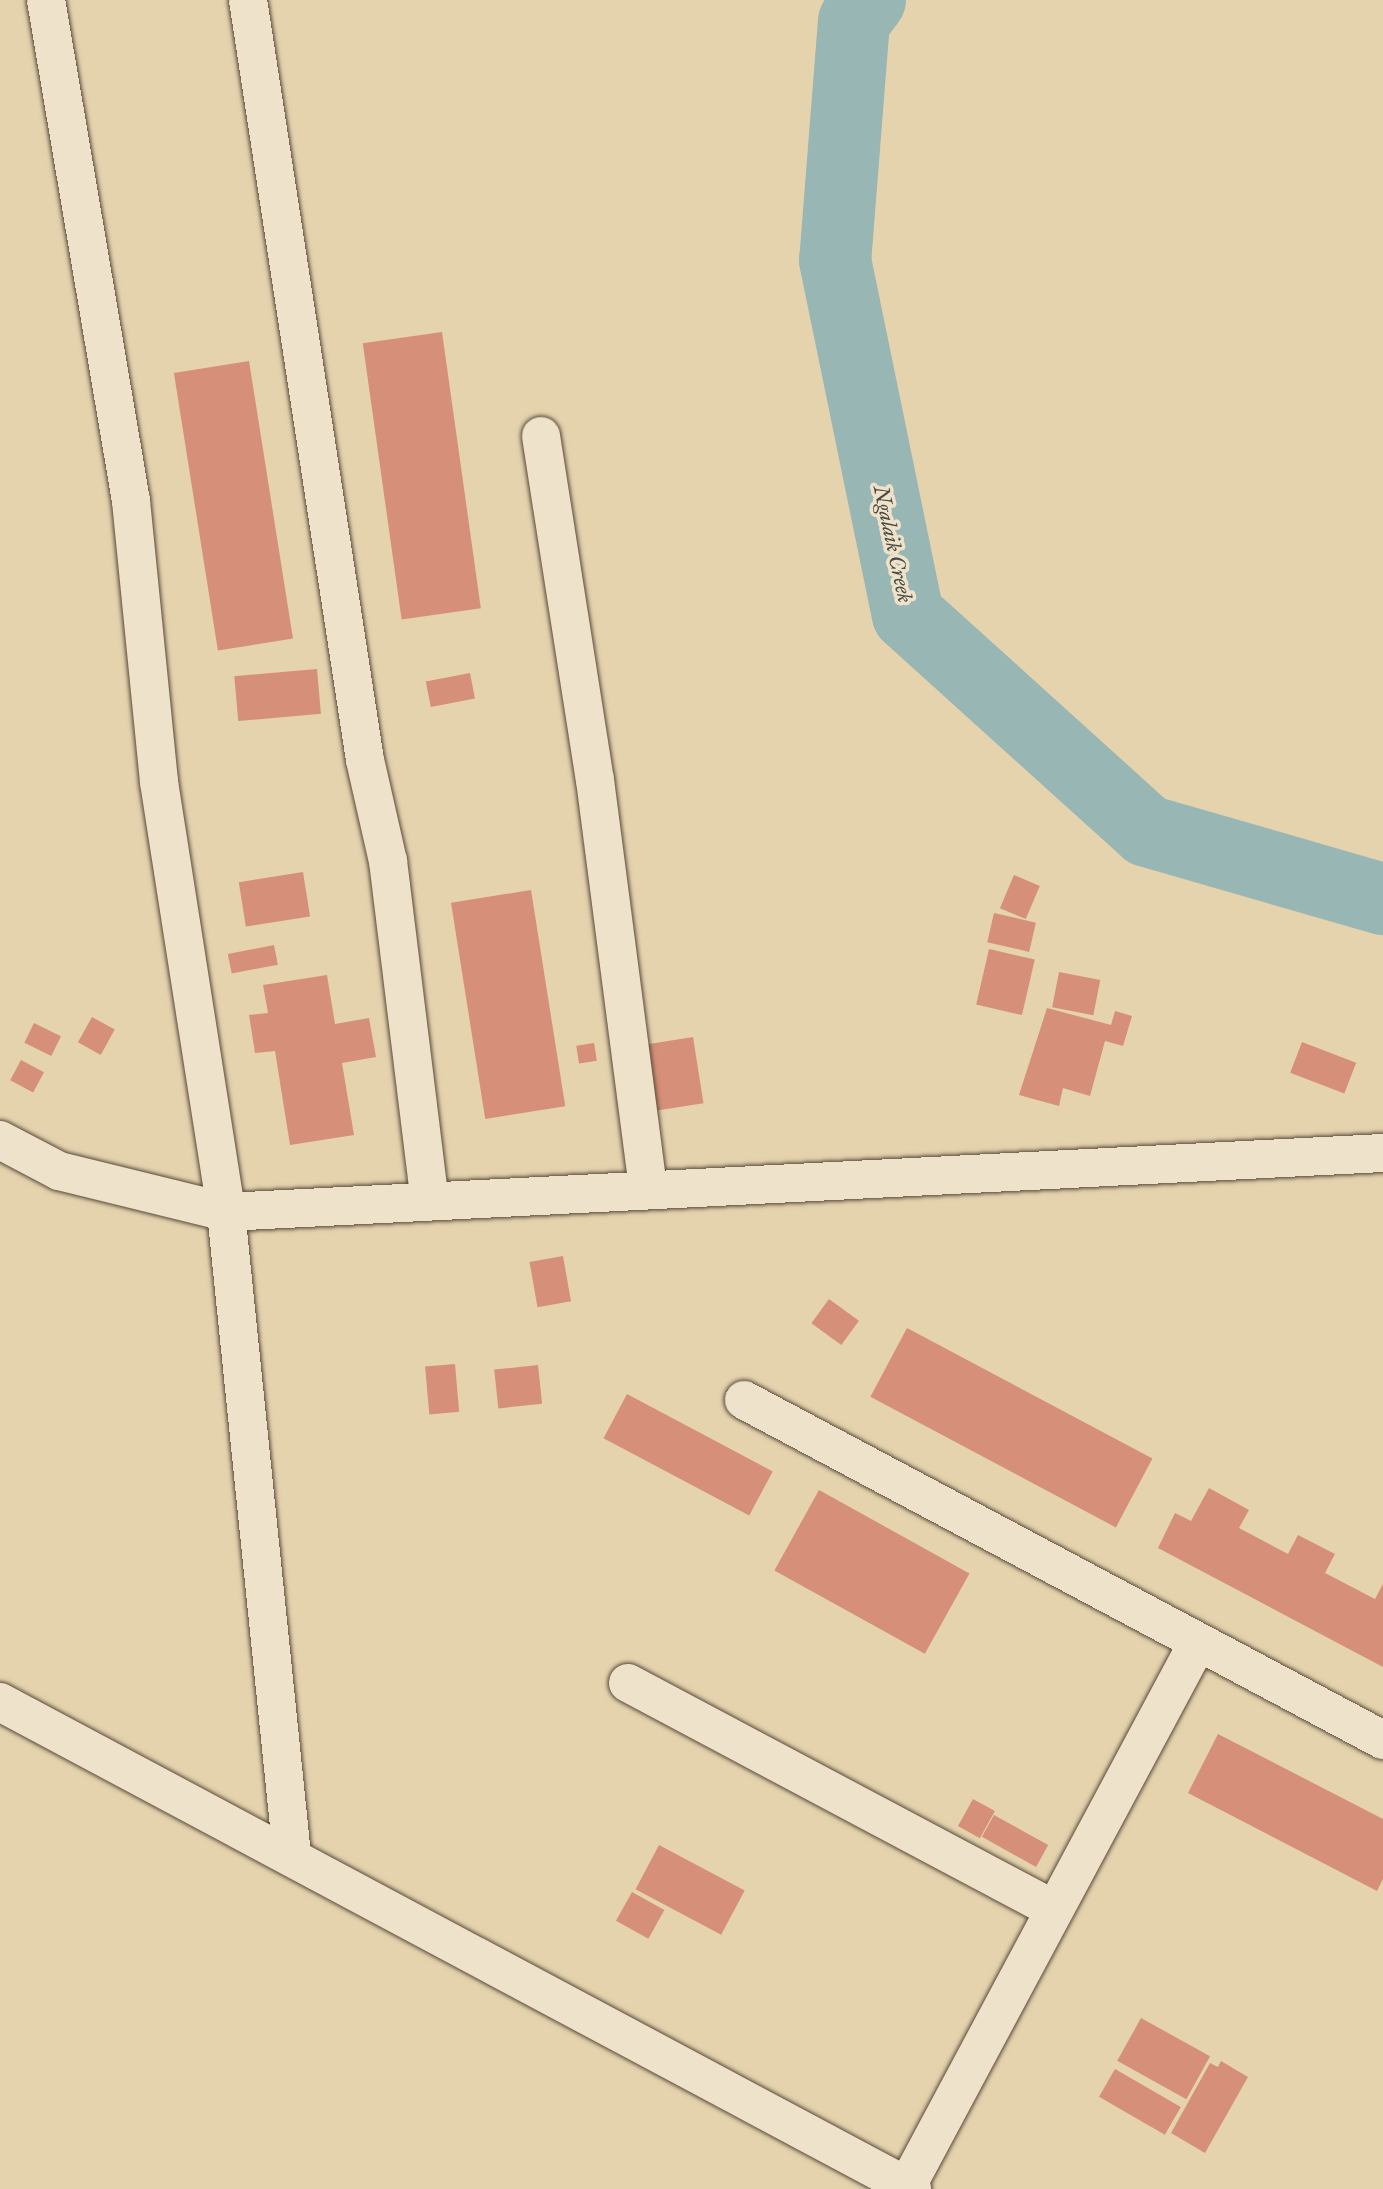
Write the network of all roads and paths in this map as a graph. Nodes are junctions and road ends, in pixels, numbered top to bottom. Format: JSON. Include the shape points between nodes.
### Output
{"nodes":[{"id":1,"x":46,"y":0,"type":"edge"},
{"id":2,"x":248,"y":0,"type":"edge"},
{"id":3,"x":541,"y":436,"type":"dead end"},
{"id":4,"x":0,"y":1140,"type":"edge"},
{"id":5,"x":1383,"y":1153,"type":"edge"},
{"id":6,"x":648,"y":1190,"type":"junction"},
{"id":7,"x":430,"y":1201,"type":"junction"},
{"id":8,"x":226,"y":1212,"type":"junction"},
{"id":9,"x":744,"y":1400,"type":"dead end"},
{"id":10,"x":1198,"y":1642,"type":"junction"},
{"id":11,"x":628,"y":1683,"type":"dead end"},
{"id":12,"x":0,"y":1702,"type":"edge"},
{"id":13,"x":1383,"y":1740,"type":"edge"},
{"id":14,"x":292,"y":1855,"type":"junction"},
{"id":15,"x":1052,"y":1908,"type":"junction"},
{"id":16,"x":910,"y":2188,"type":"edge"}],
"edges":[{"from":1,"to":8,"type":"street","via":[[131,501],[159,782]]},
{"from":2,"to":7,"type":"street","via":[[363,746],[388,862]]},
{"from":3,"to":6,"type":"street","via":[[595,780]]},
{"from":4,"to":8,"type":"street","via":[[59,1171]]},
{"from":5,"to":6,"type":"street"},
{"from":6,"to":7,"type":"street"},
{"from":7,"to":8,"type":"street"},
{"from":8,"to":14,"type":"street"},
{"from":9,"to":10,"type":"street"},
{"from":10,"to":13,"type":"street"},
{"from":10,"to":15,"type":"street"},
{"from":11,"to":15,"type":"street"},
{"from":12,"to":14,"type":"street"},
{"from":14,"to":16,"type":"street"},
{"from":15,"to":16,"type":"street"}]}
